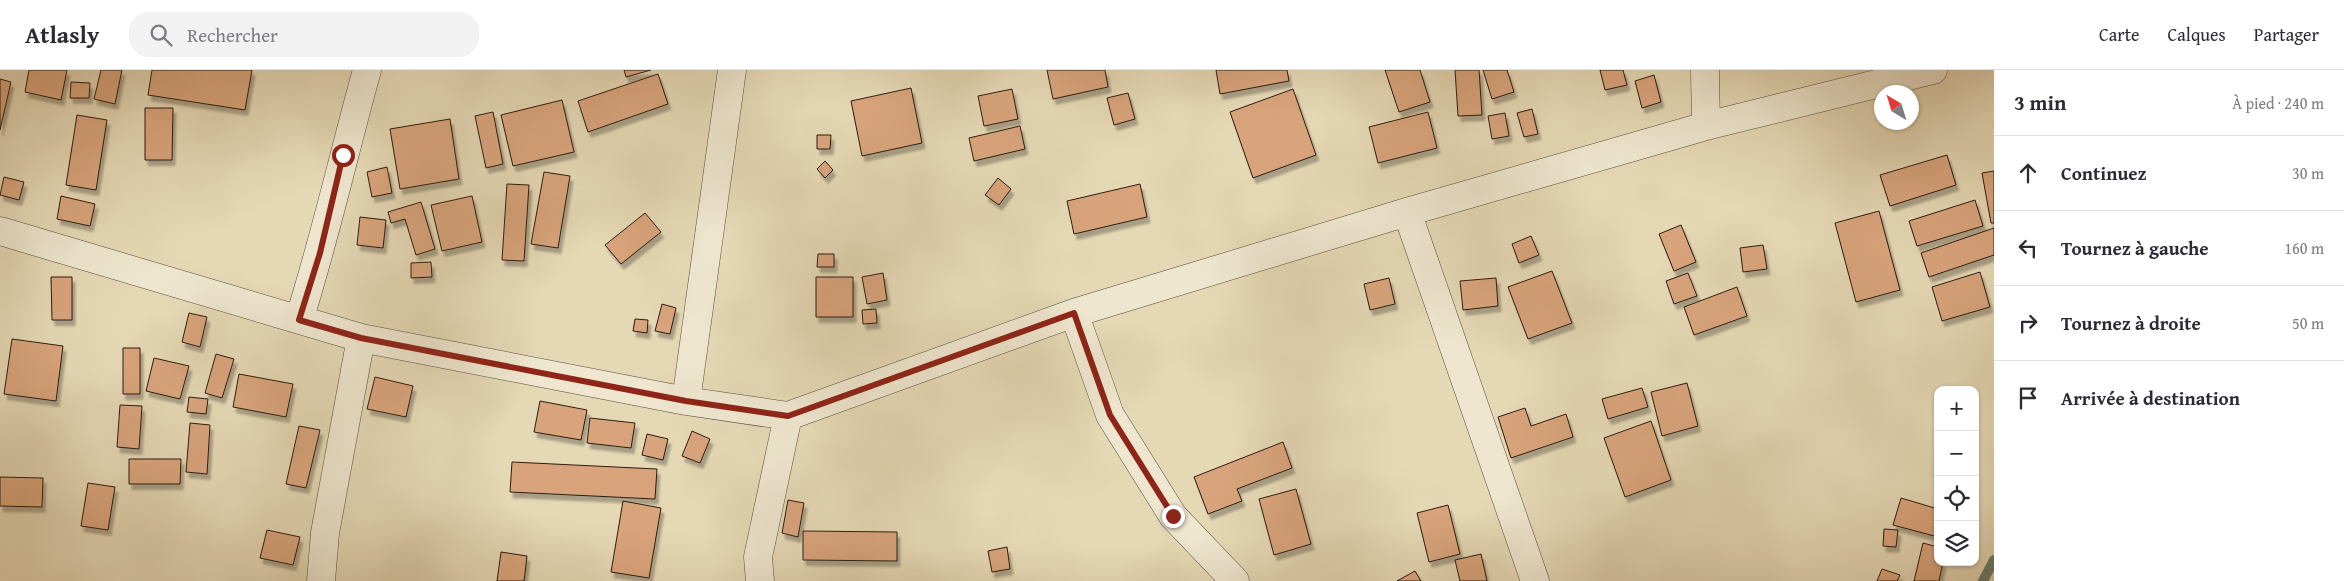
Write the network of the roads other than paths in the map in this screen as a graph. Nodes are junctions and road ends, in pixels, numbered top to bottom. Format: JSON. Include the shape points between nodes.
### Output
{"nodes":[{"id":1,"x":367,"y":70,"type":"edge"},
{"id":2,"x":732,"y":70,"type":"edge"},
{"id":3,"x":1705,"y":70,"type":"edge"},
{"id":4,"x":1933,"y":70,"type":"edge"},
{"id":5,"x":1706,"y":126,"type":"junction"},
{"id":6,"x":1406,"y":212,"type":"junction"},
{"id":7,"x":0,"y":231,"type":"edge"},
{"id":8,"x":1074,"y":313,"type":"junction"},
{"id":9,"x":299,"y":320,"type":"junction"},
{"id":10,"x":361,"y":338,"type":"junction"},
{"id":11,"x":686,"y":401,"type":"junction"},
{"id":12,"x":788,"y":416,"type":"junction"},
{"id":13,"x":320,"y":581,"type":"edge"},
{"id":14,"x":760,"y":581,"type":"edge"},
{"id":15,"x":1235,"y":581,"type":"edge"},
{"id":16,"x":1535,"y":581,"type":"edge"}],
"edges":[{"from":1,"to":9,"type":"street","via":[[320,253]]},
{"from":2,"to":11,"type":"street"},
{"from":3,"to":5,"type":"street"},
{"from":4,"to":5,"type":"street"},
{"from":5,"to":6,"type":"street"},
{"from":6,"to":8,"type":"street"},
{"from":6,"to":16,"type":"street"},
{"from":7,"to":9,"type":"street"},
{"from":8,"to":12,"type":"street"},
{"from":8,"to":15,"type":"street","via":[[1110,415],[1173,516]]},
{"from":9,"to":10,"type":"street"},
{"from":10,"to":11,"type":"street"},
{"from":10,"to":13,"type":"street","via":[[325,534]]},
{"from":11,"to":12,"type":"street"},
{"from":12,"to":14,"type":"street","via":[[758,557]]}]}
